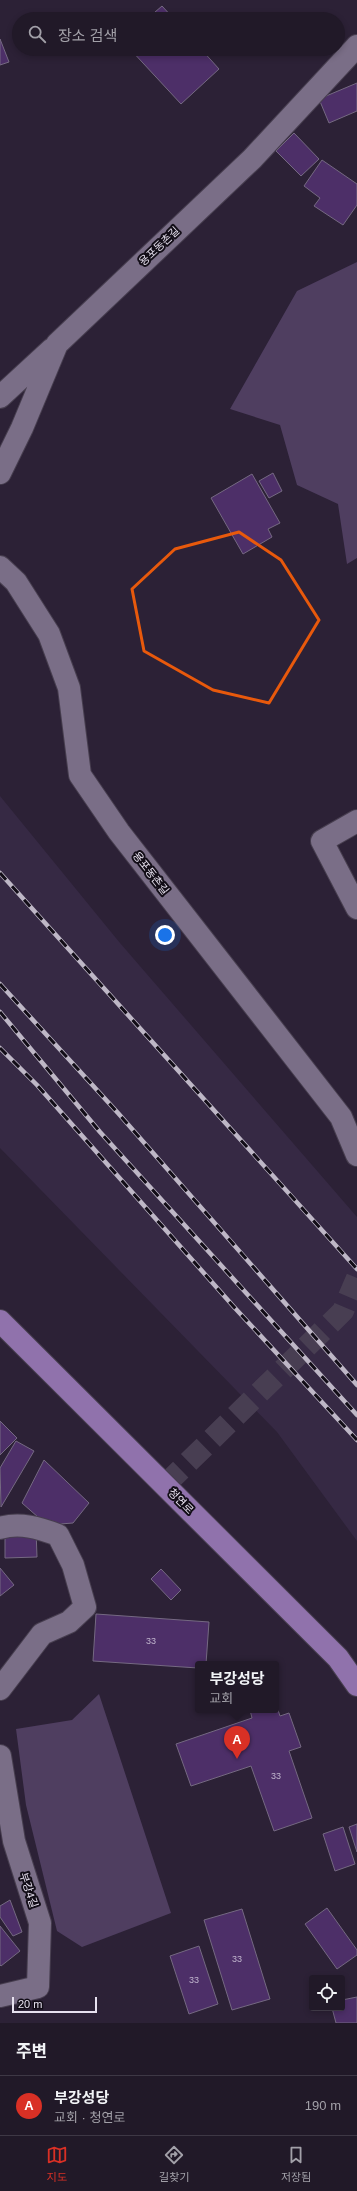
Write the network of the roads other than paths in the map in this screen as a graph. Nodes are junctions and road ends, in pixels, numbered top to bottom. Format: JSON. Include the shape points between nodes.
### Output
{"nodes":[{"id":1,"x":357,"y":46,"type":"edge"},
{"id":2,"x":58,"y":344,"type":"junction"},
{"id":3,"x":0,"y":397,"type":"edge"},
{"id":4,"x":0,"y":473,"type":"edge"},
{"id":5,"x":0,"y":567,"type":"edge"},
{"id":6,"x":357,"y":820,"type":"edge"},
{"id":7,"x":357,"y":908,"type":"edge"},
{"id":8,"x":357,"y":1155,"type":"edge"},
{"id":9,"x":0,"y":1321,"type":"edge"},
{"id":10,"x":0,"y":1528,"type":"edge"},
{"id":11,"x":357,"y":1685,"type":"edge"},
{"id":12,"x":0,"y":1689,"type":"edge"},
{"id":13,"x":0,"y":1756,"type":"edge"},
{"id":14,"x":0,"y":1996,"type":"edge"}],
"edges":[{"from":1,"to":2,"type":"street","name":"용포동촌길","via":[[252,158]]},
{"from":2,"to":3,"type":"street"},
{"from":2,"to":4,"type":"street","name":"용포동촌길"},
{"from":5,"to":8,"type":"street","name":"용포동촌길","via":[[16,582],[49,634],[69,688],[80,775],[119,832],[341,1117]]},
{"from":6,"to":7,"type":"street","via":[[322,841]]},
{"from":9,"to":11,"type":"main road","name":"청연로","via":[[338,1658]]},
{"from":10,"to":12,"type":"street","via":[[11,1524],[37,1527],[58,1535],[73,1565],[85,1607],[70,1622],[42,1634]]},
{"from":13,"to":14,"type":"street","name":"부강4길","via":[[14,1840],[40,1923],[38,1987]]}]}
